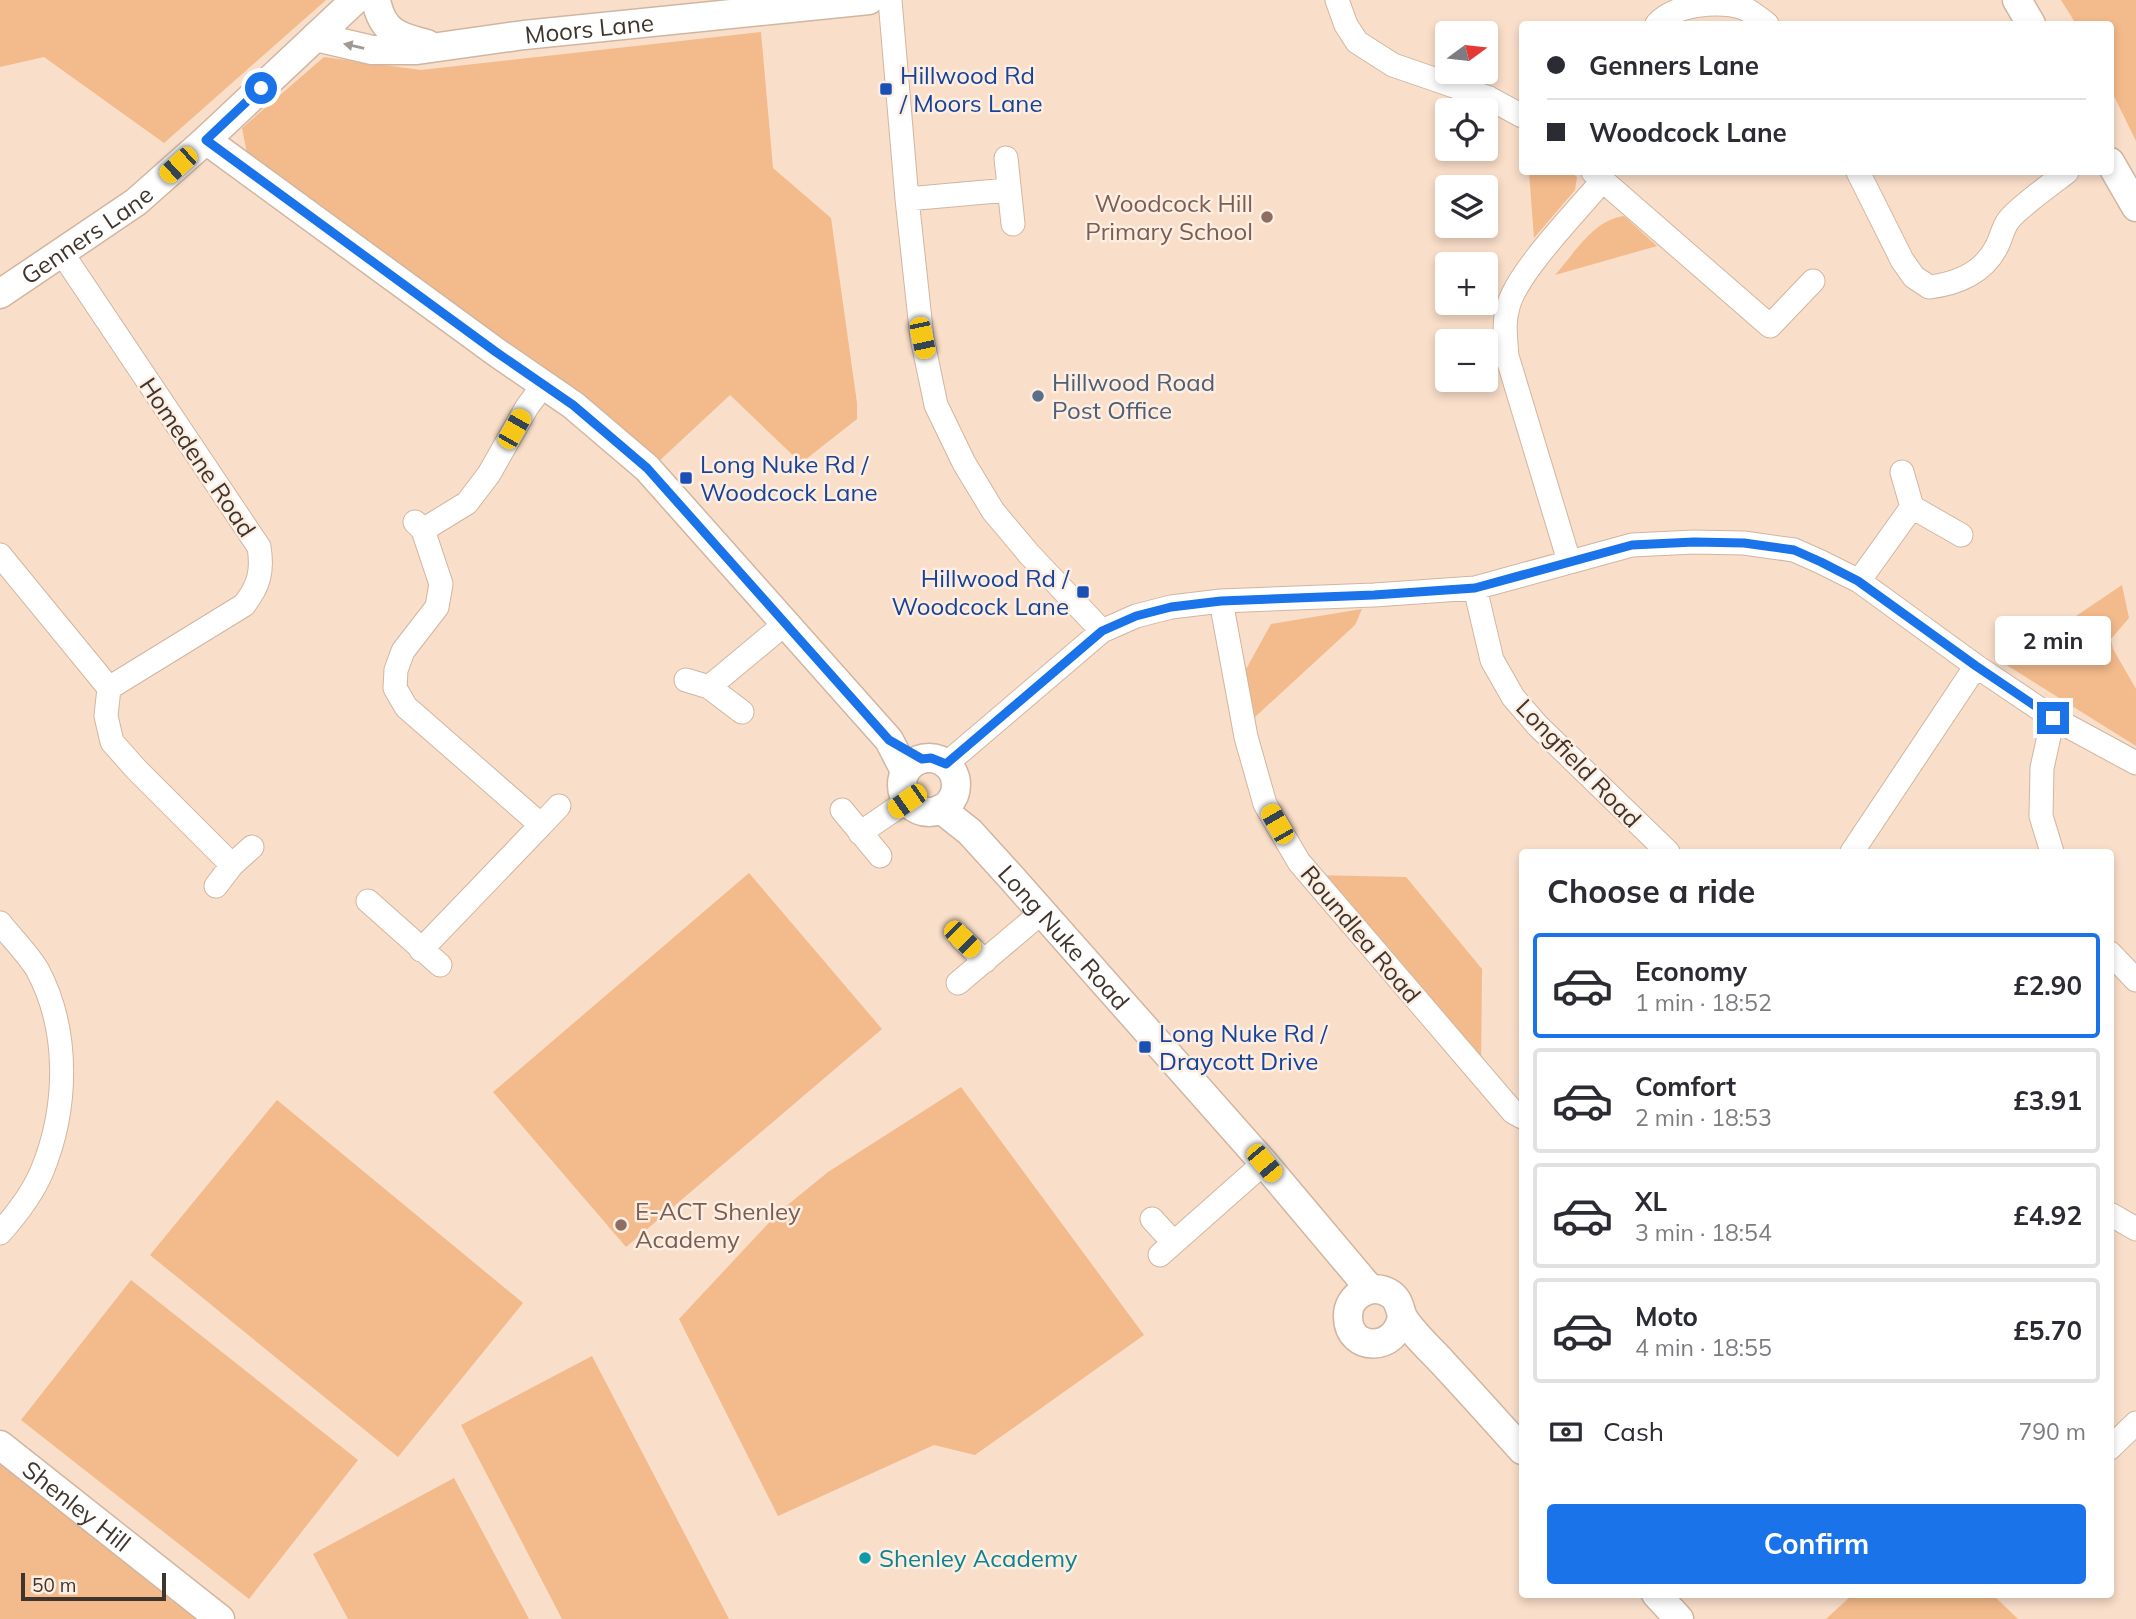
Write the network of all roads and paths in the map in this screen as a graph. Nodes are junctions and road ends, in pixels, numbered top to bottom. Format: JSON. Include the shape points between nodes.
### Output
{"nodes":[{"id":1,"x":355,"y":0,"type":"edge"},
{"id":2,"x":376,"y":0,"type":"edge"},
{"id":3,"x":869,"y":0,"type":"edge"},
{"id":4,"x":890,"y":0,"type":"edge"},
{"id":5,"x":1337,"y":0,"type":"edge"},
{"id":6,"x":2017,"y":0,"type":"edge"},
{"id":7,"x":821,"y":3,"type":"edge"},
{"id":8,"x":1660,"y":21,"type":"edge"},
{"id":9,"x":1763,"y":21,"type":"edge"},
{"id":10,"x":2029,"y":21,"type":"edge"},
{"id":11,"x":316,"y":37,"type":"junction"},
{"id":12,"x":441,"y":47,"type":"junction"},
{"id":13,"x":1519,"y":114,"type":"edge"},
{"id":14,"x":206,"y":140,"type":"junction"},
{"id":15,"x":1006,"y":158,"type":"dead end"},
{"id":16,"x":2114,"y":169,"type":"edge"},
{"id":17,"x":1860,"y":175,"type":"edge"},
{"id":18,"x":2063,"y":175,"type":"edge"},
{"id":19,"x":1598,"y":176,"type":"edge"},
{"id":20,"x":1008,"y":190,"type":"junction"},
{"id":21,"x":907,"y":199,"type":"junction"},
{"id":22,"x":2136,"y":207,"type":"edge"},
{"id":23,"x":1013,"y":224,"type":"dead end"},
{"id":24,"x":62,"y":253,"type":"junction"},
{"id":25,"x":1813,"y":281,"type":"dead end"},
{"id":26,"x":0,"y":294,"type":"edge"},
{"id":27,"x":544,"y":384,"type":"junction"},
{"id":28,"x":1902,"y":472,"type":"dead end"},
{"id":29,"x":1912,"y":507,"type":"junction"},
{"id":30,"x":1961,"y":536,"type":"dead end"},
{"id":31,"x":0,"y":555,"type":"edge"},
{"id":32,"x":1569,"y":561,"type":"junction"},
{"id":33,"x":1858,"y":581,"type":"junction"},
{"id":34,"x":1475,"y":588,"type":"junction"},
{"id":35,"x":1221,"y":601,"type":"junction"},
{"id":36,"x":783,"y":620,"type":"junction"},
{"id":37,"x":1102,"y":631,"type":"junction"},
{"id":38,"x":1976,"y":666,"type":"junction"},
{"id":39,"x":686,"y":680,"type":"dead end"},
{"id":40,"x":709,"y":687,"type":"junction"},
{"id":41,"x":109,"y":688,"type":"junction"},
{"id":42,"x":742,"y":712,"type":"dead end"},
{"id":43,"x":2053,"y":718,"type":"junction"},
{"id":44,"x":2136,"y":763,"type":"edge"},
{"id":45,"x":925,"y":765,"type":"junction"},
{"id":46,"x":907,"y":801,"type":"junction"},
{"id":47,"x":948,"y":802,"type":"junction"},
{"id":48,"x":559,"y":806,"type":"dead end"},
{"id":49,"x":842,"y":810,"type":"dead end"},
{"id":50,"x":541,"y":825,"type":"junction"},
{"id":51,"x":860,"y":833,"type":"junction"},
{"id":52,"x":252,"y":847,"type":"dead end"},
{"id":53,"x":1665,"y":849,"type":"edge"},
{"id":54,"x":1854,"y":849,"type":"edge"},
{"id":55,"x":2051,"y":849,"type":"edge"},
{"id":56,"x":880,"y":856,"type":"dead end"},
{"id":57,"x":232,"y":865,"type":"junction"},
{"id":58,"x":216,"y":886,"type":"dead end"},
{"id":59,"x":368,"y":901,"type":"dead end"},
{"id":60,"x":1042,"y":912,"type":"junction"},
{"id":61,"x":0,"y":923,"type":"edge"},
{"id":62,"x":962,"y":939,"type":"dead end"},
{"id":63,"x":421,"y":950,"type":"junction"},
{"id":64,"x":2114,"y":957,"type":"edge"},
{"id":65,"x":985,"y":961,"type":"junction"},
{"id":66,"x":440,"y":965,"type":"dead end"},
{"id":67,"x":2136,"y":981,"type":"edge"},
{"id":68,"x":958,"y":983,"type":"dead end"},
{"id":69,"x":1519,"y":1115,"type":"edge"},
{"id":70,"x":1264,"y":1163,"type":"junction"},
{"id":71,"x":2114,"y":1216,"type":"edge"},
{"id":72,"x":1152,"y":1219,"type":"dead end"},
{"id":73,"x":2136,"y":1229,"type":"edge"},
{"id":74,"x":0,"y":1233,"type":"edge"},
{"id":75,"x":1361,"y":1295,"type":"junction"},
{"id":76,"x":1396,"y":1328,"type":"junction"},
{"id":77,"x":0,"y":1445,"type":"edge"},
{"id":78,"x":1519,"y":1447,"type":"edge"},
{"id":79,"x":1660,"y":1598,"type":"edge"},
{"id":80,"x":220,"y":1619,"type":"edge"},
{"id":81,"x":1679,"y":1619,"type":"edge"}],
"edges":[{"from":1,"to":11,"type":"street","name":"Genners Lane"},
{"from":2,"to":12,"type":"street","name":"Moors Lane","via":[[381,19],[396,35]]},
{"from":3,"to":7,"type":"street","name":"Moors Lane"},
{"from":4,"to":21,"type":"street"},
{"from":5,"to":13,"type":"street","via":[[1357,42],[1393,65],[1489,98]]},
{"from":6,"to":10,"type":"street"},
{"from":7,"to":12,"type":"street","name":"Moors Lane"},
{"from":8,"to":9,"type":"street","via":[[1672,11],[1697,4],[1744,8]]},
{"from":12,"to":11,"type":"street","name":"Moors Lane","one_way":true,"via":[[372,50]]},
{"from":11,"to":14,"type":"street","name":"Genners Lane"},
{"from":14,"to":24,"type":"street","name":"Genners Lane","via":[[136,202]]},
{"from":14,"to":27,"type":"street","name":"Long Nuke Road"},
{"from":15,"to":20,"type":"street"},
{"from":16,"to":22,"type":"street"},
{"from":17,"to":18,"type":"street","via":[[1902,260],[1914,277],[1929,287],[1958,281],[1980,267],[1995,250],[2008,220]]},
{"from":19,"to":25,"type":"street","via":[[1770,326]]},
{"from":19,"to":32,"type":"street","via":[[1531,265],[1508,304],[1504,323],[1507,356]]},
{"from":20,"to":21,"type":"street"},
{"from":20,"to":23,"type":"street"},
{"from":21,"to":37,"type":"street","via":[[922,338],[936,405],[951,439],[993,511]]},
{"from":24,"to":26,"type":"street","name":"Genners Lane"},
{"from":24,"to":41,"type":"street","name":"Homedene Road","via":[[258,547],[261,562],[256,589],[244,605]]},
{"from":27,"to":36,"type":"street","name":"Long Nuke Road","via":[[647,468]]},
{"from":27,"to":50,"type":"street","via":[[467,503],[419,526],[440,584],[437,607],[403,650],[395,688],[406,707]]},
{"from":28,"to":29,"type":"street"},
{"from":29,"to":30,"type":"street"},
{"from":29,"to":33,"type":"street"},
{"from":31,"to":41,"type":"street"},
{"from":32,"to":33,"type":"street","via":[[1632,545],[1744,543],[1794,550]]},
{"from":32,"to":34,"type":"street"},
{"from":33,"to":38,"type":"street"},
{"from":34,"to":35,"type":"street"},
{"from":34,"to":53,"type":"street","name":"Longfield Road","via":[[1492,660],[1513,697]]},
{"from":35,"to":37,"type":"street","via":[[1167,607]]},
{"from":35,"to":69,"type":"street","name":"Roundlea Road","via":[[1246,737],[1265,804],[1292,851]]},
{"from":36,"to":40,"type":"street","via":[[774,633]]},
{"from":36,"to":45,"type":"street","name":"Long Nuke Road","via":[[889,740]]},
{"from":37,"to":45,"type":"street"},
{"from":38,"to":43,"type":"street"},
{"from":38,"to":54,"type":"street"},
{"from":39,"to":40,"type":"street"},
{"from":40,"to":42,"type":"street"},
{"from":41,"to":57,"type":"street","via":[[106,716],[112,742]]},
{"from":43,"to":44,"type":"street"},
{"from":43,"to":55,"type":"street","via":[[2042,768],[2041,816]]},
{"from":45,"to":46,"type":"street","name":"Long Nuke Road","via":[[902,788]]},
{"from":45,"to":47,"type":"street","name":"Long Nuke Road","via":[[955,778]]},
{"from":46,"to":47,"type":"street","via":[[920,811],[934,812]]},
{"from":46,"to":51,"type":"street"},
{"from":47,"to":60,"type":"street","name":"Long Nuke Road"},
{"from":48,"to":50,"type":"street"},
{"from":49,"to":51,"type":"street"},
{"from":50,"to":63,"type":"street"},
{"from":51,"to":56,"type":"street"},
{"from":52,"to":57,"type":"street"},
{"from":57,"to":58,"type":"street"},
{"from":59,"to":63,"type":"street"},
{"from":60,"to":65,"type":"street"},
{"from":60,"to":70,"type":"street","name":"Long Nuke Road"},
{"from":61,"to":74,"type":"street","via":[[36,968],[48,996],[64,1071],[56,1125],[42,1172]]},
{"from":62,"to":65,"type":"street"},
{"from":63,"to":66,"type":"street"},
{"from":64,"to":67,"type":"street"},
{"from":65,"to":68,"type":"street"},
{"from":70,"to":72,"type":"street","via":[[1167,1249]]},
{"from":70,"to":75,"type":"street","name":"Long Nuke Road","via":[[1323,1232]]},
{"from":71,"to":73,"type":"street"},
{"from":75,"to":76,"type":"street","name":"Long Nuke Road","via":[[1388,1292],[1400,1307]]},
{"from":75,"to":76,"type":"street","via":[[1347,1319],[1354,1335],[1368,1343],[1383,1343]]},
{"from":76,"to":78,"type":"street","via":[[1436,1355]]},
{"from":77,"to":80,"type":"street","name":"Shenley Hill"},
{"from":79,"to":81,"type":"street"}]}
